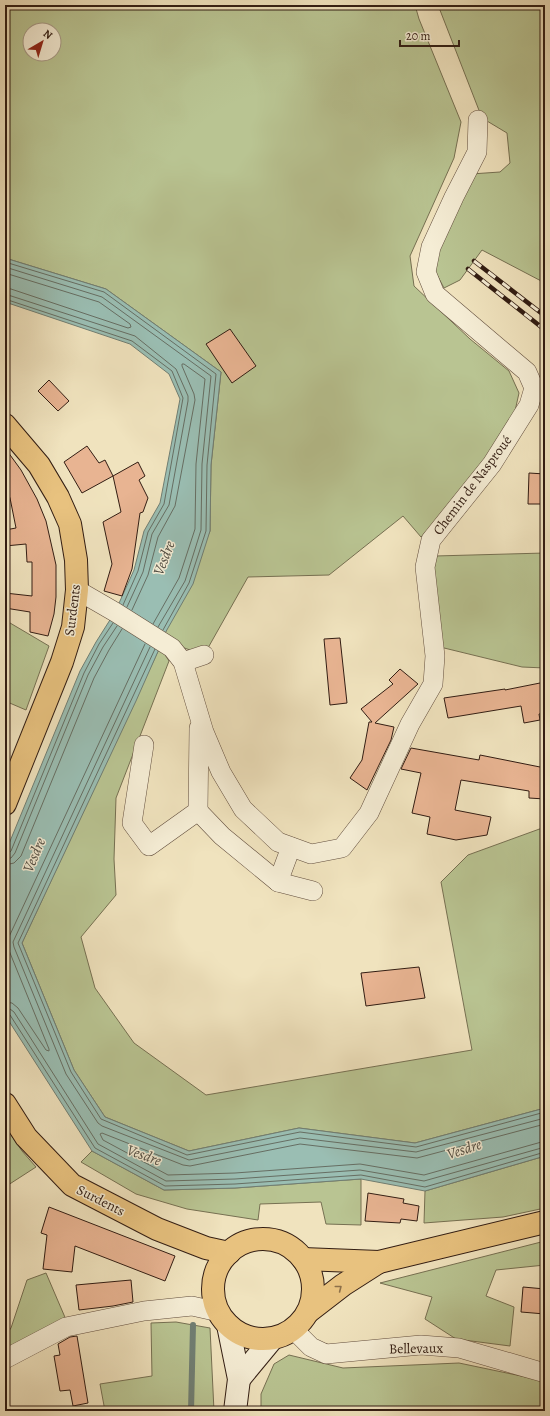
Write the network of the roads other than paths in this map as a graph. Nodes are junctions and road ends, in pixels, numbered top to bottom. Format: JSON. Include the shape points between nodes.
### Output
{"nodes":[{"id":1,"x":478,"y":120,"type":"dead end"},
{"id":2,"x":5,"y":425,"type":"edge"},
{"id":3,"x":77,"y":590,"type":"junction"},
{"id":4,"x":204,"y":655,"type":"dead end"},
{"id":5,"x":183,"y":662,"type":"junction"},
{"id":6,"x":199,"y":717,"type":"junction"},
{"id":7,"x":144,"y":745,"type":"dead end"},
{"id":8,"x":5,"y":804,"type":"edge"},
{"id":9,"x":198,"y":811,"type":"junction"},
{"id":10,"x":291,"y":846,"type":"junction"},
{"id":11,"x":278,"y":882,"type":"junction"},
{"id":12,"x":313,"y":891,"type":"dead end"},
{"id":13,"x":5,"y":1104,"type":"edge"},
{"id":14,"x":545,"y":1222,"type":"edge"},
{"id":15,"x":229,"y":1253,"type":"junction"},
{"id":16,"x":303,"y":1259,"type":"junction"},
{"id":17,"x":379,"y":1262,"type":"junction"},
{"id":18,"x":308,"y":1312,"type":"junction"},
{"id":19,"x":224,"y":1319,"type":"junction"},
{"id":20,"x":293,"y":1329,"type":"junction"},
{"id":21,"x":272,"y":1339,"type":"junction"},
{"id":22,"x":5,"y":1359,"type":"edge"},
{"id":23,"x":545,"y":1373,"type":"edge"},
{"id":24,"x":239,"y":1379,"type":"junction"},
{"id":25,"x":235,"y":1411,"type":"edge"}],
"edges":[{"from":1,"to":10,"type":"street","name":"Chemin de Nasproué","via":[[477,152],[432,247],[426,272],[435,294],[527,372],[534,388],[529,405],[492,464],[431,540],[425,567],[435,656],[433,684],[410,724],[369,813],[342,848],[311,854]]},
{"from":2,"to":3,"type":"main road","name":"Surdents","via":[[39,465],[70,524],[76,560]]},
{"from":3,"to":5,"type":"street","name":"Chemin de Nasproué","via":[[172,648]]},
{"from":3,"to":8,"type":"main road","name":"Surdents","via":[[73,626],[62,662]]},
{"from":4,"to":5,"type":"street"},
{"from":5,"to":6,"type":"street","name":"Chemin de Nasproué"},
{"from":6,"to":9,"type":"street"},
{"from":6,"to":10,"type":"street","name":"Chemin de Nasproué","via":[[221,772],[242,809],[278,842]]},
{"from":7,"to":9,"type":"street","via":[[132,824],[149,846]]},
{"from":9,"to":11,"type":"street","via":[[222,836]]},
{"from":10,"to":11,"type":"street"},
{"from":11,"to":12,"type":"street"},
{"from":13,"to":15,"type":"main road","name":"Surdents","via":[[26,1137],[72,1185],[157,1229],[206,1248]]},
{"from":14,"to":17,"type":"main road"},
{"from":15,"to":16,"type":"main road","via":[[253,1240],[267,1240],[293,1249]]},
{"from":15,"to":19,"type":"main road","via":[[219,1266],[214,1281],[214,1297]]},
{"from":16,"to":17,"type":"main road"},
{"from":16,"to":18,"type":"main road","via":[[310,1271],[313,1285],[313,1299]]},
{"from":18,"to":17,"type":"main road","one_way":true},
{"from":18,"to":20,"type":"main road"},
{"from":19,"to":21,"type":"main road","via":[[241,1334],[262,1340]]},
{"from":19,"to":22,"type":"street","via":[[192,1306],[144,1312],[66,1327]]},
{"from":19,"to":24,"type":"main road"},
{"from":20,"to":21,"type":"main road"},
{"from":20,"to":23,"type":"street","name":"Bellevaux","via":[[311,1347],[326,1354],[421,1345],[459,1348]]},
{"from":21,"to":24,"type":"main road"},
{"from":24,"to":25,"type":"main road"}]}
